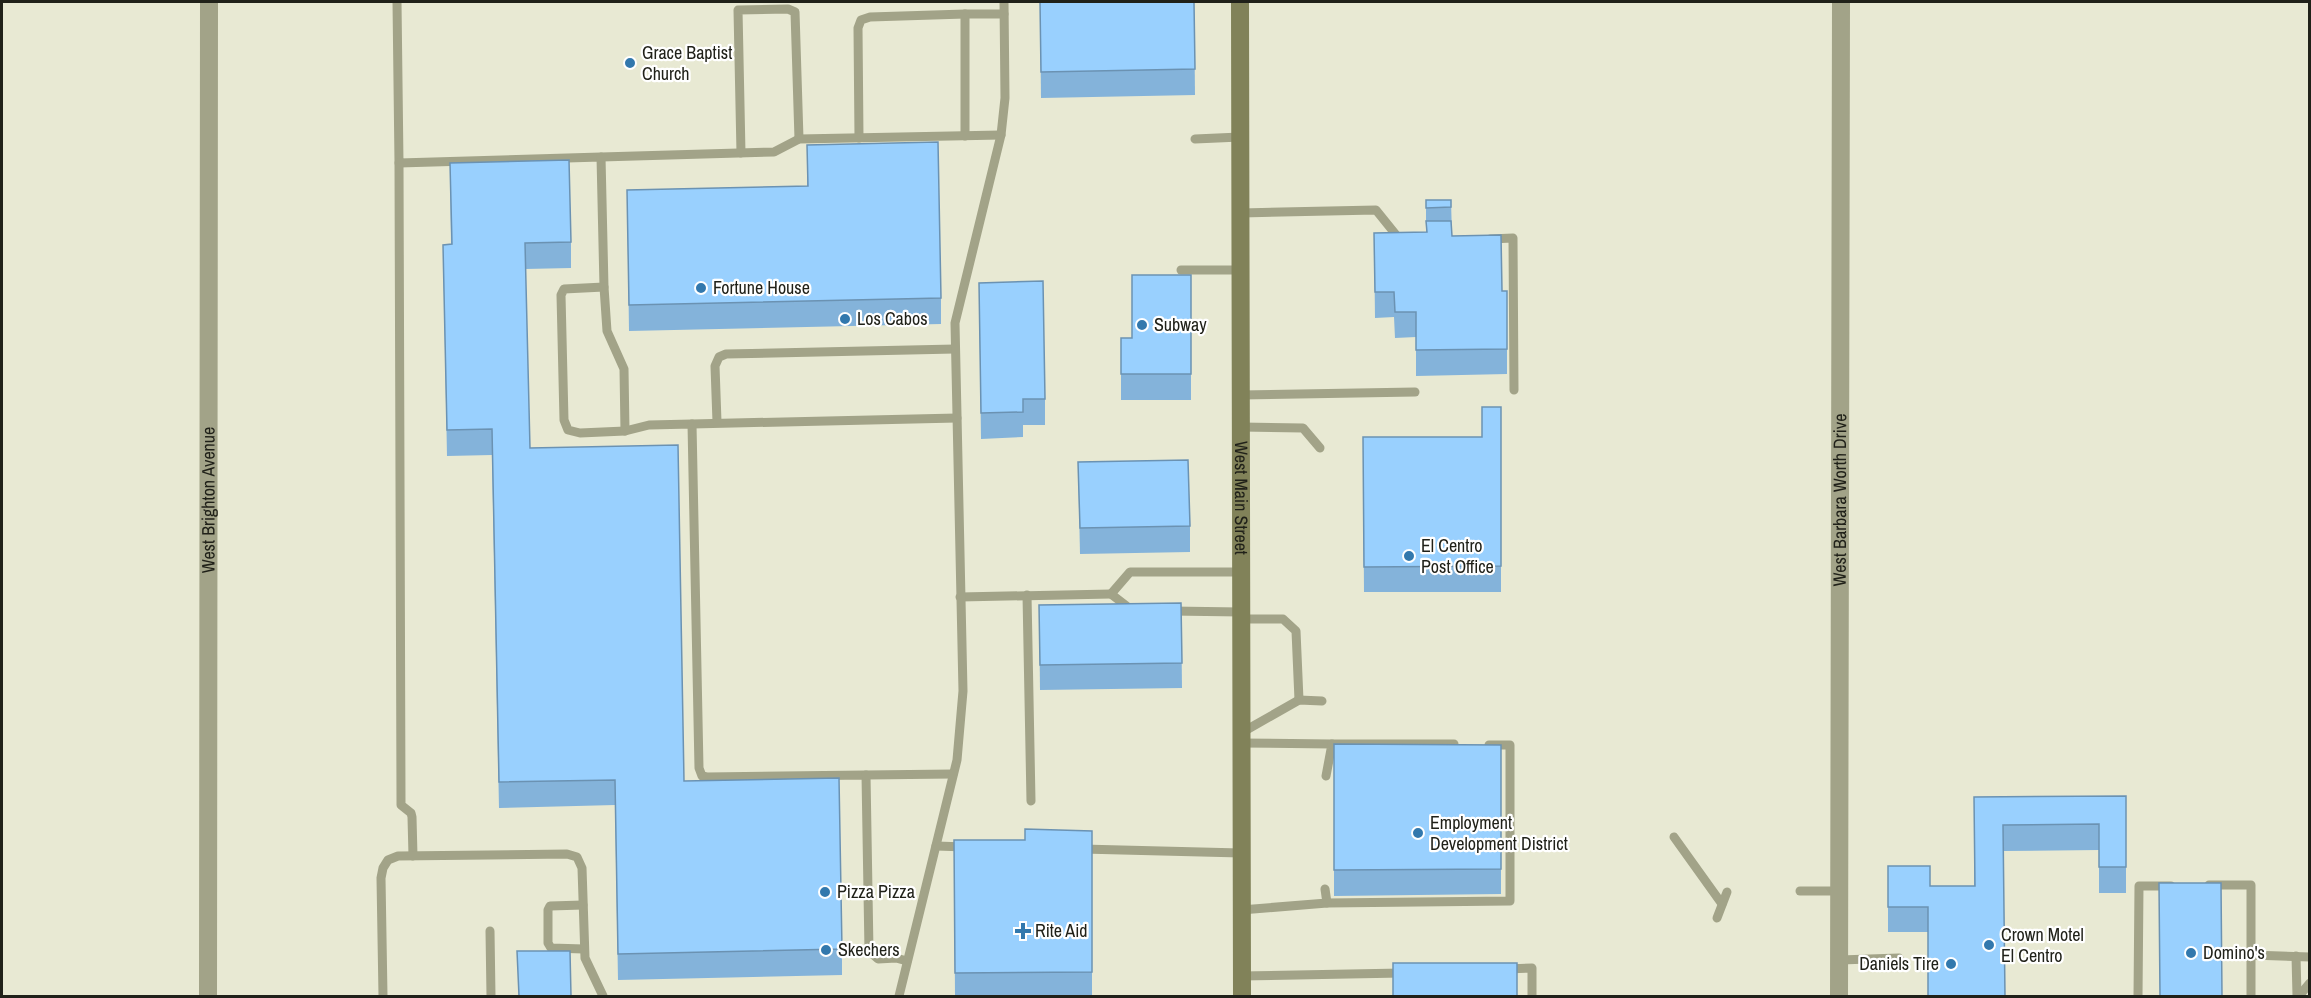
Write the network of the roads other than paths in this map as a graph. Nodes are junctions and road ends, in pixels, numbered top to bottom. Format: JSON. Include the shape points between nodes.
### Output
{"nodes":[{"id":1,"x":208,"y":2,"type":"edge"},
{"id":2,"x":397,"y":2,"type":"edge"},
{"id":3,"x":1004,"y":2,"type":"edge"},
{"id":4,"x":1240,"y":2,"type":"edge"},
{"id":5,"x":1841,"y":2,"type":"edge"},
{"id":6,"x":738,"y":6,"type":"edge"},
{"id":7,"x":965,"y":14,"type":"junction"},
{"id":8,"x":1004,"y":14,"type":"junction"},
{"id":9,"x":1001,"y":135,"type":"junction"},
{"id":10,"x":965,"y":136,"type":"junction"},
{"id":11,"x":1240,"y":137,"type":"junction"},
{"id":12,"x":859,"y":138,"type":"junction"},
{"id":13,"x":799,"y":139,"type":"junction"},
{"id":14,"x":1195,"y":139,"type":"dead end"},
{"id":15,"x":741,"y":153,"type":"junction"},
{"id":16,"x":601,"y":157,"type":"junction"},
{"id":17,"x":399,"y":163,"type":"junction"},
{"id":18,"x":1241,"y":213,"type":"junction"},
{"id":19,"x":1479,"y":239,"type":"edge"},
{"id":20,"x":1412,"y":241,"type":"edge"},
{"id":21,"x":1181,"y":270,"type":"dead end"},
{"id":22,"x":1241,"y":270,"type":"junction"},
{"id":23,"x":604,"y":287,"type":"junction"},
{"id":24,"x":955,"y":349,"type":"junction"},
{"id":25,"x":1514,"y":390,"type":"dead end"},
{"id":26,"x":1415,"y":392,"type":"dead end"},
{"id":27,"x":1241,"y":395,"type":"junction"},
{"id":28,"x":957,"y":418,"type":"junction"},
{"id":29,"x":717,"y":422,"type":"junction"},
{"id":30,"x":692,"y":424,"type":"junction"},
{"id":31,"x":1241,"y":427,"type":"junction"},
{"id":32,"x":625,"y":431,"type":"junction"},
{"id":33,"x":1320,"y":448,"type":"dead end"},
{"id":34,"x":1241,"y":572,"type":"junction"},
{"id":35,"x":1111,"y":594,"type":"junction"},
{"id":36,"x":1027,"y":595,"type":"junction"},
{"id":37,"x":960,"y":597,"type":"junction"},
{"id":38,"x":1142,"y":611,"type":"edge"},
{"id":39,"x":1164,"y":611,"type":"edge"},
{"id":40,"x":1241,"y":615,"type":"junction"},
{"id":41,"x":1299,"y":700,"type":"junction"},
{"id":42,"x":1322,"y":701,"type":"dead end"},
{"id":43,"x":1241,"y":738,"type":"junction"},
{"id":44,"x":1332,"y":744,"type":"junction"},
{"id":45,"x":1462,"y":744,"type":"edge"},
{"id":46,"x":1474,"y":744,"type":"edge"},
{"id":47,"x":953,"y":774,"type":"junction"},
{"id":48,"x":866,"y":775,"type":"junction"},
{"id":49,"x":1326,"y":776,"type":"dead end"},
{"id":50,"x":1031,"y":801,"type":"dead end"},
{"id":51,"x":1674,"y":837,"type":"dead end"},
{"id":52,"x":936,"y":846,"type":"junction"},
{"id":53,"x":981,"y":847,"type":"edge"},
{"id":54,"x":1072,"y":849,"type":"edge"},
{"id":55,"x":1241,"y":853,"type":"junction"},
{"id":56,"x":413,"y":856,"type":"junction"},
{"id":57,"x":2195,"y":885,"type":"edge"},
{"id":58,"x":2184,"y":886,"type":"edge"},
{"id":59,"x":1325,"y":889,"type":"dead end"},
{"id":60,"x":1800,"y":891,"type":"dead end"},
{"id":61,"x":1840,"y":891,"type":"junction"},
{"id":62,"x":1727,"y":892,"type":"dead end"},
{"id":63,"x":1327,"y":903,"type":"junction"},
{"id":64,"x":1722,"y":904,"type":"junction"},
{"id":65,"x":583,"y":905,"type":"junction"},
{"id":66,"x":1241,"y":910,"type":"junction"},
{"id":67,"x":1717,"y":918,"type":"dead end"},
{"id":68,"x":490,"y":931,"type":"dead end"},
{"id":69,"x":584,"y":949,"type":"junction"},
{"id":70,"x":2251,"y":955,"type":"junction"},
{"id":71,"x":2296,"y":956,"type":"junction"},
{"id":72,"x":2310,"y":957,"type":"edge"},
{"id":73,"x":1899,"y":958,"type":"dead end"},
{"id":74,"x":1840,"y":960,"type":"junction"},
{"id":75,"x":908,"y":961,"type":"junction"},
{"id":76,"x":1497,"y":969,"type":"edge"},
{"id":77,"x":1415,"y":972,"type":"edge"},
{"id":78,"x":1241,"y":976,"type":"junction"},
{"id":79,"x":2310,"y":983,"type":"edge"},
{"id":80,"x":208,"y":996,"type":"edge"},
{"id":81,"x":383,"y":996,"type":"edge"},
{"id":82,"x":492,"y":996,"type":"edge"},
{"id":83,"x":603,"y":996,"type":"edge"},
{"id":84,"x":898,"y":996,"type":"edge"},
{"id":85,"x":1242,"y":996,"type":"edge"},
{"id":86,"x":1532,"y":996,"type":"edge"},
{"id":87,"x":1839,"y":996,"type":"edge"},
{"id":88,"x":2138,"y":996,"type":"edge"},
{"id":89,"x":2251,"y":996,"type":"edge"},
{"id":90,"x":2298,"y":996,"type":"edge"}],
"edges":[{"from":1,"to":80,"type":"street","name":"West Brighton Avenue"},
{"from":2,"to":17,"type":"lane"},
{"from":3,"to":8,"type":"lane"},
{"from":4,"to":11,"type":"street","name":"West Main Street"},
{"from":5,"to":61,"type":"street","name":"West Barbara Worth Drive"},
{"from":6,"to":13,"type":"lane","via":[[795,12]]},
{"from":6,"to":15,"type":"lane"},
{"from":7,"to":8,"type":"lane"},
{"from":7,"to":10,"type":"lane"},
{"from":7,"to":12,"type":"lane","via":[[861,20]]},
{"from":8,"to":9,"type":"lane","via":[[1005,98]]},
{"from":9,"to":10,"type":"lane"},
{"from":9,"to":24,"type":"lane","via":[[955,323]]},
{"from":10,"to":12,"type":"lane"},
{"from":11,"to":14,"type":"lane"},
{"from":11,"to":18,"type":"street","name":"West Main Street"},
{"from":12,"to":13,"type":"lane"},
{"from":13,"to":15,"type":"lane","via":[[774,152]]},
{"from":15,"to":16,"type":"lane"},
{"from":16,"to":17,"type":"lane"},
{"from":16,"to":23,"type":"lane"},
{"from":17,"to":56,"type":"lane","via":[[401,805],[412,817]]},
{"from":18,"to":20,"type":"lane","via":[[1376,210],[1401,241]]},
{"from":18,"to":22,"type":"street","name":"West Main Street"},
{"from":19,"to":25,"type":"lane","via":[[1513,238]]},
{"from":21,"to":22,"type":"lane"},
{"from":22,"to":27,"type":"street","name":"West Main Street"},
{"from":23,"to":32,"type":"lane","via":[[607,331],[624,369]]},
{"from":23,"to":32,"type":"lane","via":[[564,289],[561,295],[564,420],[568,430]]},
{"from":24,"to":28,"type":"lane"},
{"from":24,"to":29,"type":"lane","via":[[726,354],[719,357],[715,366]]},
{"from":26,"to":27,"type":"lane"},
{"from":27,"to":31,"type":"street","name":"West Main Street"},
{"from":28,"to":29,"type":"lane"},
{"from":28,"to":37,"type":"lane"},
{"from":29,"to":30,"type":"lane"},
{"from":30,"to":32,"type":"lane","via":[[649,425]]},
{"from":30,"to":48,"type":"lane","via":[[702,776]]},
{"from":31,"to":33,"type":"lane","via":[[1303,428]]},
{"from":31,"to":34,"type":"street","name":"West Main Street"},
{"from":34,"to":35,"type":"lane","via":[[1130,572]]},
{"from":34,"to":40,"type":"street","name":"West Main Street"},
{"from":35,"to":36,"type":"lane"},
{"from":35,"to":38,"type":"lane","via":[[1131,611]]},
{"from":36,"to":37,"type":"lane"},
{"from":36,"to":50,"type":"lane"},
{"from":37,"to":47,"type":"lane","via":[[963,691]]},
{"from":39,"to":40,"type":"lane"},
{"from":40,"to":41,"type":"lane","via":[[1283,619],[1296,631]]},
{"from":40,"to":43,"type":"street","name":"West Main Street"},
{"from":41,"to":42,"type":"lane"},
{"from":41,"to":43,"type":"lane"},
{"from":43,"to":44,"type":"lane"},
{"from":43,"to":55,"type":"street","name":"West Main Street"},
{"from":44,"to":45,"type":"lane"},
{"from":44,"to":49,"type":"lane"},
{"from":46,"to":63,"type":"lane","via":[[1509,745],[1510,901]]},
{"from":47,"to":48,"type":"lane"},
{"from":47,"to":52,"type":"lane"},
{"from":48,"to":75,"type":"lane","via":[[869,951],[878,959]]},
{"from":51,"to":64,"type":"lane"},
{"from":52,"to":53,"type":"lane"},
{"from":52,"to":75,"type":"lane"},
{"from":54,"to":55,"type":"lane"},
{"from":55,"to":66,"type":"street","name":"West Main Street"},
{"from":56,"to":65,"type":"lane","via":[[567,854],[577,857],[582,868]]},
{"from":56,"to":81,"type":"lane","via":[[388,860],[383,868]]},
{"from":57,"to":70,"type":"lane","via":[[2251,885]]},
{"from":58,"to":88,"type":"lane","via":[[2139,886]]},
{"from":59,"to":63,"type":"lane"},
{"from":60,"to":61,"type":"lane"},
{"from":61,"to":74,"type":"street","name":"West Barbara Worth Drive"},
{"from":62,"to":64,"type":"lane"},
{"from":63,"to":66,"type":"lane"},
{"from":64,"to":67,"type":"lane"},
{"from":65,"to":69,"type":"lane"},
{"from":65,"to":69,"type":"lane","via":[[550,906],[548,943],[556,949]]},
{"from":66,"to":78,"type":"street","name":"West Main Street"},
{"from":68,"to":82,"type":"lane"},
{"from":69,"to":83,"type":"lane","via":[[586,963]]},
{"from":70,"to":71,"type":"lane"},
{"from":70,"to":89,"type":"lane"},
{"from":71,"to":72,"type":"lane"},
{"from":71,"to":90,"type":"lane"},
{"from":73,"to":74,"type":"lane"},
{"from":74,"to":87,"type":"street","name":"West Barbara Worth Drive"},
{"from":75,"to":84,"type":"lane"},
{"from":76,"to":86,"type":"lane","via":[[1532,968]]},
{"from":77,"to":78,"type":"lane"},
{"from":78,"to":85,"type":"street","name":"West Main Street"},
{"from":79,"to":90,"type":"lane"}]}
